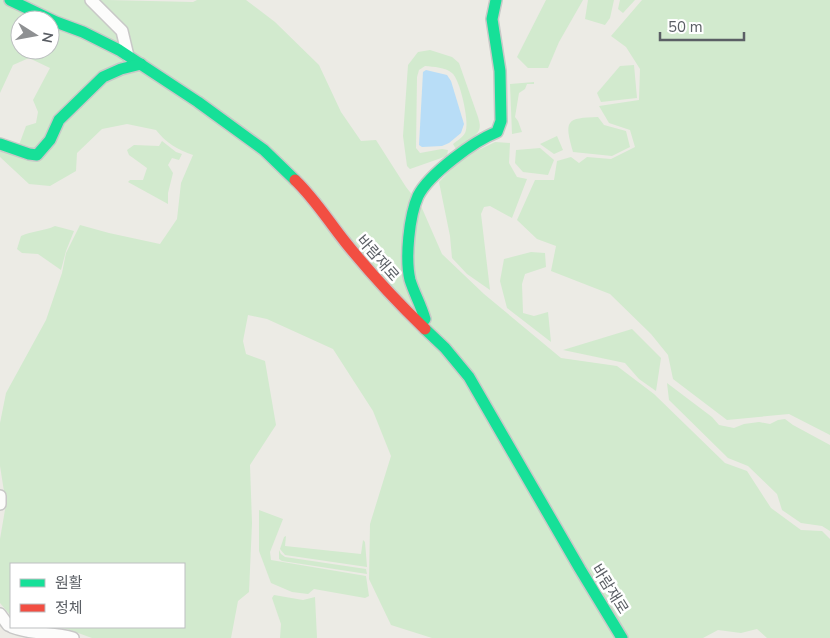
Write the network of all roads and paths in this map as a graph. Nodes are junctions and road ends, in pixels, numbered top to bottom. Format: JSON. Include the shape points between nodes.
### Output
{"nodes":[{"id":1,"x":10,"y":0,"type":"edge"},
{"id":2,"x":91,"y":0,"type":"edge"},
{"id":3,"x":496,"y":0,"type":"edge"},
{"id":4,"x":128,"y":56,"type":"junction"},
{"id":5,"x":141,"y":64,"type":"junction"},
{"id":6,"x":0,"y":144,"type":"edge"},
{"id":7,"x":421,"y":324,"type":"junction"},
{"id":8,"x":0,"y":496,"type":"edge"},
{"id":9,"x":0,"y":504,"type":"edge"},
{"id":10,"x":0,"y":614,"type":"edge"},
{"id":11,"x":10,"y":626,"type":"edge"},
{"id":12,"x":17,"y":628,"type":"edge"},
{"id":13,"x":73,"y":638,"type":"edge"},
{"id":14,"x":622,"y":638,"type":"edge"}],
"edges":[{"from":1,"to":4,"type":"street","name":"바람재로","via":[[84,32]]},
{"from":2,"to":4,"type":"street","via":[[122,31]]},
{"from":3,"to":7,"type":"street","via":[[492,19],[500,70],[501,121],[498,132],[460,152],[424,187],[413,215],[408,259],[410,280],[425,319]]},
{"from":4,"to":5,"type":"street","name":"바람재로"},
{"from":5,"to":6,"type":"street","via":[[103,77],[59,120],[50,140],[37,155]]},
{"from":5,"to":7,"type":"street","name":"바람재로","via":[[264,150],[310,194],[346,243]]},
{"from":7,"to":14,"type":"street","name":"바람재로","via":[[469,377]]},
{"from":8,"to":9,"type":"street"},
{"from":10,"to":11,"type":"street"},
{"from":12,"to":13,"type":"street"}]}
